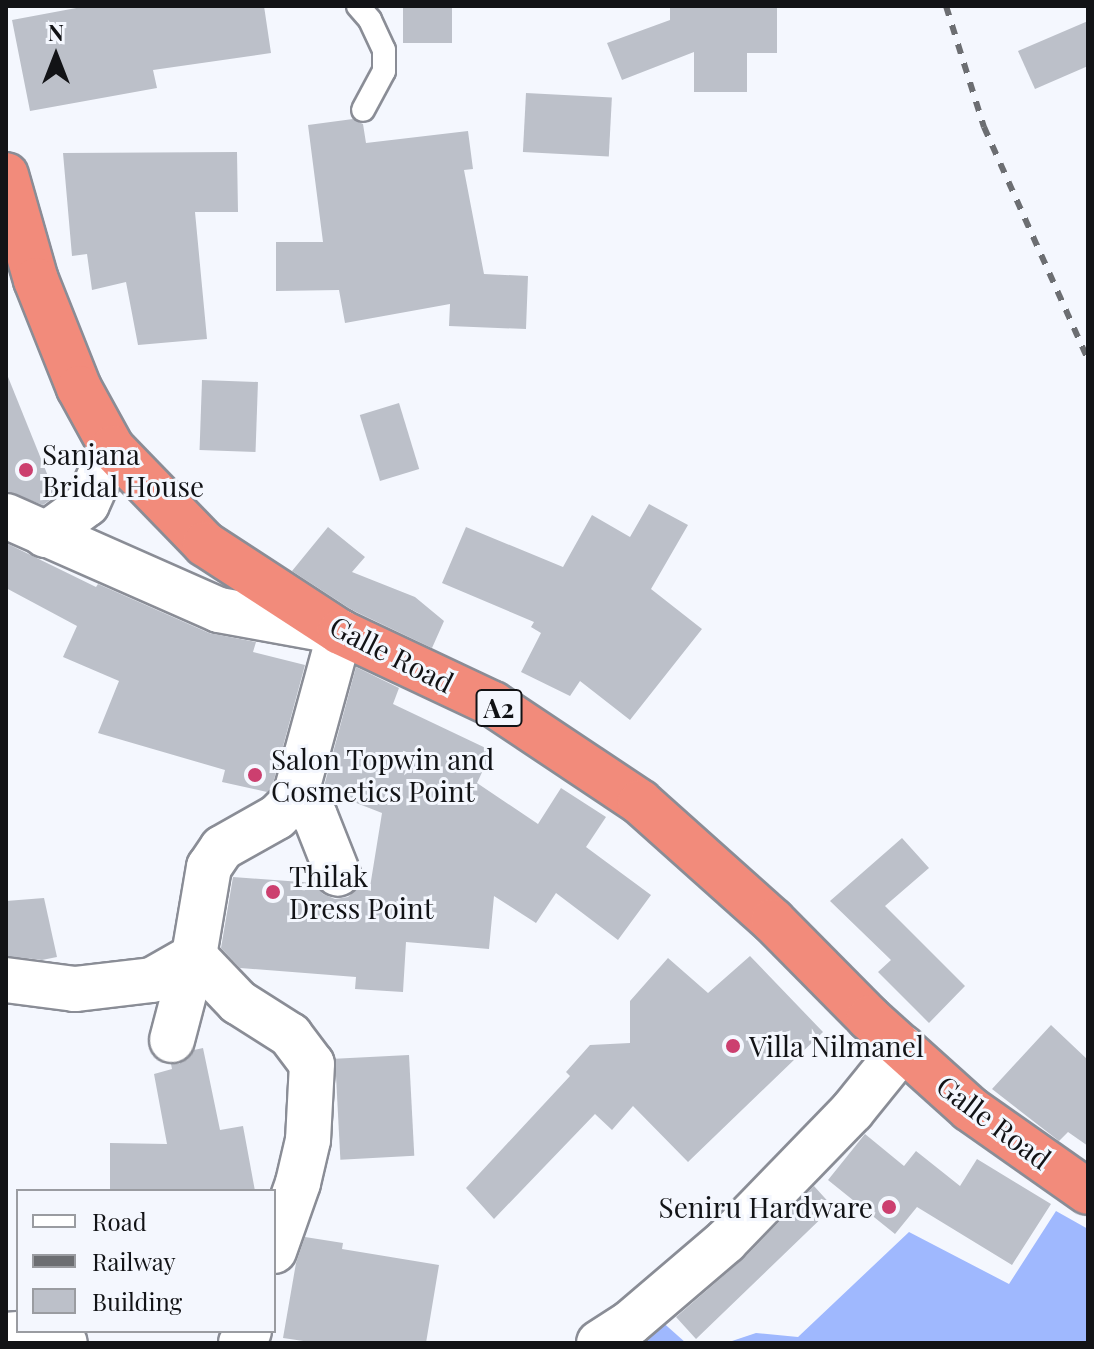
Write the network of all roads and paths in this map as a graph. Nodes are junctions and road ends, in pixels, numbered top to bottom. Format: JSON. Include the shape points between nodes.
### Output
{"nodes":[{"id":1,"x":358,"y":6,"type":"edge"},
{"id":2,"x":363,"y":110,"type":"dead end"},
{"id":3,"x":6,"y":175,"type":"edge"},
{"id":4,"x":112,"y":448,"type":"junction"},
{"id":5,"x":6,"y":516,"type":"edge"},
{"id":6,"x":45,"y":535,"type":"junction"},
{"id":7,"x":340,"y":632,"type":"junction"},
{"id":8,"x":294,"y":800,"type":"junction"},
{"id":9,"x":338,"y":874,"type":"dead end"},
{"id":10,"x":194,"y":956,"type":"junction"},
{"id":11,"x":6,"y":980,"type":"edge"},
{"id":12,"x":172,"y":1040,"type":"dead end"},
{"id":13,"x":903,"y":1048,"type":"junction"},
{"id":14,"x":1088,"y":1192,"type":"edge"},
{"id":15,"x":276,"y":1245,"type":"edge"},
{"id":16,"x":6,"y":1335,"type":"edge"},
{"id":17,"x":65,"y":1343,"type":"edge"},
{"id":18,"x":599,"y":1343,"type":"edge"}],
"edges":[{"from":1,"to":2,"type":"lane","via":[[384,50],[384,71]]},
{"from":3,"to":4,"type":"highway","name":"Galle Road","number":"A2","via":[[36,280],[79,388]]},
{"from":4,"to":6,"type":"street","via":[[87,504]]},
{"from":4,"to":7,"type":"highway","name":"Galle Road","number":"A2","via":[[205,544]]},
{"from":5,"to":6,"type":"street"},
{"from":6,"to":7,"type":"street","via":[[219,610]]},
{"from":7,"to":8,"type":"street"},
{"from":7,"to":13,"type":"highway","name":"Galle Road","number":"A2","via":[[493,704],[640,802]]},
{"from":8,"to":9,"type":"street","via":[[315,816]]},
{"from":8,"to":10,"type":"street","via":[[277,817],[222,848],[209,867]]},
{"from":10,"to":11,"type":"street","via":[[152,980],[75,989]]},
{"from":10,"to":12,"type":"street"},
{"from":10,"to":15,"type":"street","via":[[238,1002],[290,1035],[312,1064],[308,1140]]},
{"from":13,"to":14,"type":"highway","name":"Galle Road","number":"A2","via":[[970,1109]]},
{"from":13,"to":18,"type":"street","via":[[852,1111],[726,1241],[642,1314]]},
{"from":16,"to":17,"type":"street","via":[[31,1333]]}]}
